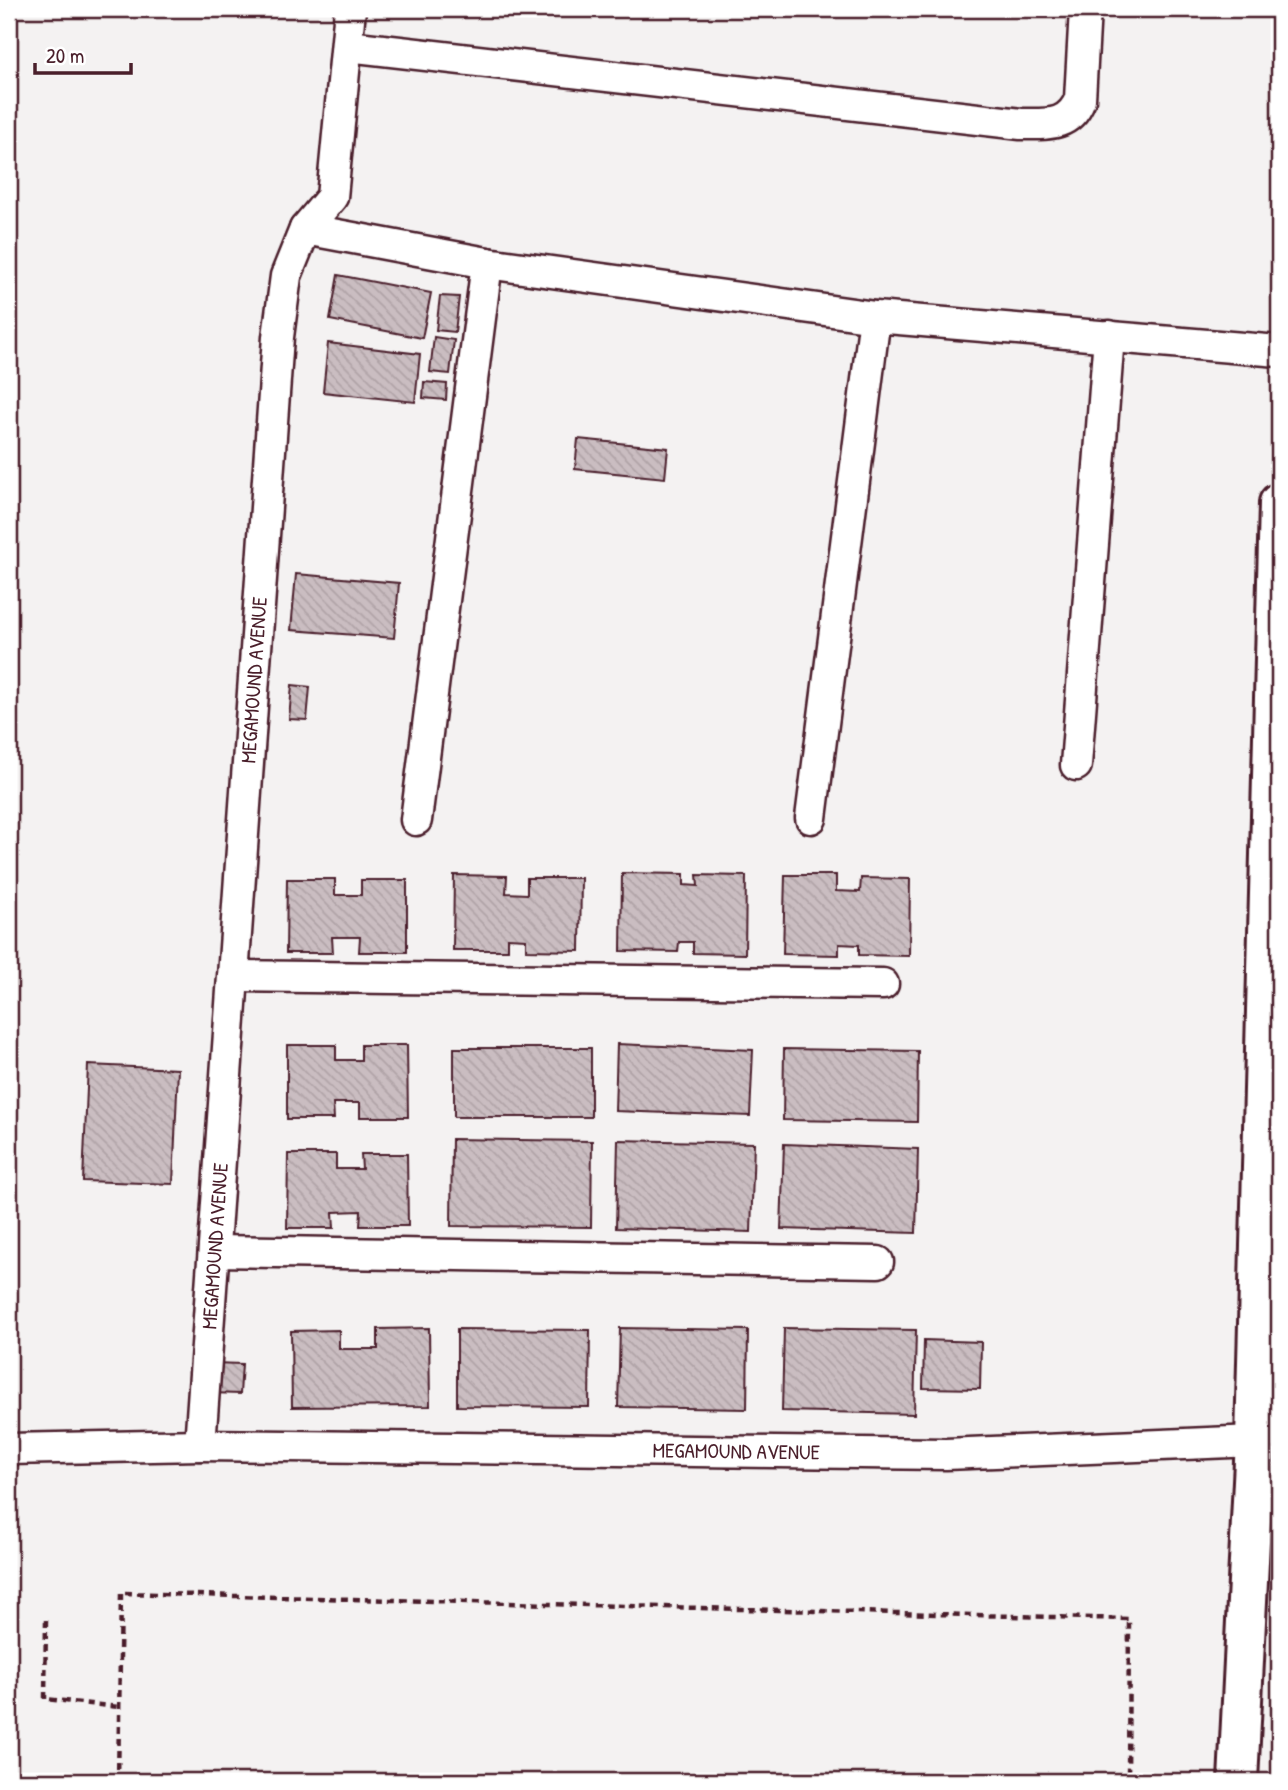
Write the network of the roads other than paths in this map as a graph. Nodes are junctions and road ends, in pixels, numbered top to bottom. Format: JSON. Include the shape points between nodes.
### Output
{"nodes":[{"id":1,"x":350,"y":9,"type":"edge"},
{"id":2,"x":1085,"y":9,"type":"edge"},
{"id":3,"x":348,"y":46,"type":"junction"},
{"id":4,"x":305,"y":229,"type":"junction"},
{"id":5,"x":487,"y":263,"type":"junction"},
{"id":6,"x":875,"y":317,"type":"junction"},
{"id":7,"x":1109,"y":336,"type":"junction"},
{"id":8,"x":1279,"y":351,"type":"edge"},
{"id":9,"x":1279,"y":503,"type":"edge"},
{"id":10,"x":1076,"y":765,"type":"dead end"},
{"id":11,"x":811,"y":818,"type":"dead end"},
{"id":12,"x":416,"y":820,"type":"dead end"},
{"id":13,"x":233,"y":976,"type":"junction"},
{"id":14,"x":883,"y":984,"type":"dead end"},
{"id":15,"x":214,"y":1251,"type":"junction"},
{"id":16,"x":878,"y":1262,"type":"dead end"},
{"id":17,"x":1255,"y":1441,"type":"junction"},
{"id":18,"x":200,"y":1446,"type":"junction"},
{"id":19,"x":9,"y":1448,"type":"edge"},
{"id":20,"x":1238,"y":1781,"type":"edge"}],
"edges":[{"from":1,"to":3,"type":"street","name":"MEGAMOUND AVENUE"},
{"from":2,"to":3,"type":"street","via":[[1080,100],[1064,121],[1049,124]]},
{"from":3,"to":4,"type":"street","name":"MEGAMOUND AVENUE","via":[[332,197]]},
{"from":4,"to":5,"type":"street"},
{"from":4,"to":13,"type":"street","name":"MEGAMOUND AVENUE","via":[[286,276],[278,337]]},
{"from":5,"to":6,"type":"street"},
{"from":5,"to":12,"type":"street"},
{"from":6,"to":7,"type":"street"},
{"from":6,"to":11,"type":"street"},
{"from":7,"to":8,"type":"street"},
{"from":7,"to":10,"type":"street"},
{"from":9,"to":17,"type":"street"},
{"from":13,"to":14,"type":"street"},
{"from":13,"to":15,"type":"street","name":"MEGAMOUND AVENUE"},
{"from":15,"to":16,"type":"street"},
{"from":15,"to":18,"type":"street","name":"MEGAMOUND AVENUE"},
{"from":17,"to":18,"type":"street","name":"MEGAMOUND AVENUE","via":[[946,1454]]},
{"from":17,"to":20,"type":"street"},
{"from":18,"to":19,"type":"street"}]}
